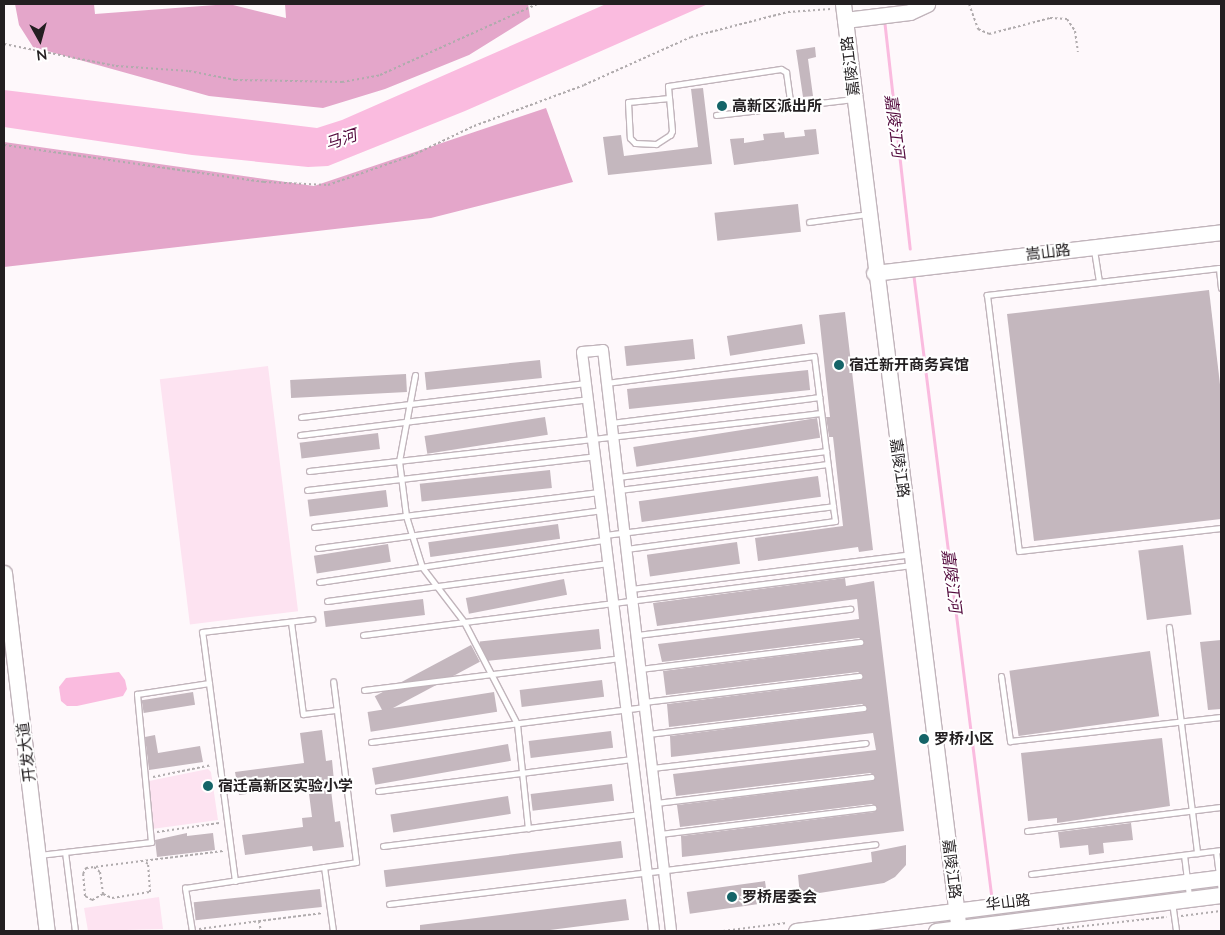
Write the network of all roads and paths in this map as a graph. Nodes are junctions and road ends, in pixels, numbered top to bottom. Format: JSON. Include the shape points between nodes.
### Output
{"nodes":[{"id":1,"x":537,"y":4,"type":"edge"},
{"id":2,"x":927,"y":4,"type":"edge"},
{"id":3,"x":970,"y":4,"type":"edge"},
{"id":4,"x":843,"y":10,"type":"edge"},
{"id":5,"x":4,"y":44,"type":"edge"},
{"id":6,"x":1078,"y":52,"type":"dead end"},
{"id":7,"x":669,"y":98,"type":"junction"},
{"id":8,"x":854,"y":99,"type":"junction"},
{"id":9,"x":794,"y":106,"type":"junction"},
{"id":10,"x":716,"y":115,"type":"dead end"},
{"id":11,"x":4,"y":145,"type":"edge"},
{"id":12,"x":868,"y":214,"type":"junction"},
{"id":13,"x":809,"y":222,"type":"dead end"},
{"id":14,"x":1221,"y":232,"type":"edge"},
{"id":15,"x":1094,"y":247,"type":"junction"},
{"id":16,"x":874,"y":272,"type":"junction"},
{"id":17,"x":1099,"y":282,"type":"junction"},
{"id":18,"x":1221,"y":288,"type":"edge"},
{"id":19,"x":415,"y":375,"type":"dead end"},
{"id":20,"x":586,"y":383,"type":"junction"},
{"id":21,"x":606,"y":383,"type":"junction"},
{"id":22,"x":819,"y":397,"type":"junction"},
{"id":23,"x":588,"y":399,"type":"junction"},
{"id":24,"x":407,"y":404,"type":"junction"},
{"id":25,"x":821,"y":413,"type":"junction"},
{"id":26,"x":301,"y":417,"type":"dead end"},
{"id":27,"x":405,"y":422,"type":"junction"},
{"id":28,"x":611,"y":424,"type":"junction"},
{"id":29,"x":300,"y":435,"type":"dead end"},
{"id":30,"x":613,"y":438,"type":"junction"},
{"id":31,"x":593,"y":440,"type":"junction"},
{"id":32,"x":826,"y":451,"type":"junction"},
{"id":33,"x":595,"y":456,"type":"junction"},
{"id":34,"x":399,"y":461,"type":"junction"},
{"id":35,"x":827,"y":464,"type":"junction"},
{"id":36,"x":309,"y":471,"type":"dead end"},
{"id":37,"x":618,"y":477,"type":"junction"},
{"id":38,"x":399,"y":479,"type":"junction"},
{"id":39,"x":308,"y":490,"type":"dead end"},
{"id":40,"x":619,"y":490,"type":"junction"},
{"id":41,"x":599,"y":492,"type":"junction"},
{"id":42,"x":833,"y":506,"type":"junction"},
{"id":43,"x":602,"y":510,"type":"junction"},
{"id":44,"x":406,"y":516,"type":"junction"},
{"id":45,"x":314,"y":527,"type":"dead end"},
{"id":46,"x":1221,"y":528,"type":"edge"},
{"id":47,"x":624,"y":532,"type":"junction"},
{"id":48,"x":411,"y":536,"type":"junction"},
{"id":49,"x":605,"y":537,"type":"junction"},
{"id":50,"x":318,"y":548,"type":"dead end"},
{"id":51,"x":626,"y":549,"type":"junction"},
{"id":52,"x":912,"y":560,"type":"junction"},
{"id":53,"x":608,"y":563,"type":"junction"},
{"id":54,"x":422,"y":567,"type":"junction"},
{"id":55,"x":4,"y":573,"type":"edge"},
{"id":56,"x":319,"y":582,"type":"dead end"},
{"id":57,"x":434,"y":587,"type":"junction"},
{"id":58,"x":631,"y":589,"type":"junction"},
{"id":59,"x":327,"y":601,"type":"dead end"},
{"id":60,"x":632,"y":601,"type":"junction"},
{"id":61,"x":613,"y":604,"type":"junction"},
{"id":62,"x":850,"y":609,"type":"dead end"},
{"id":63,"x":312,"y":619,"type":"dead end"},
{"id":64,"x":291,"y":622,"type":"junction"},
{"id":65,"x":464,"y":622,"type":"junction"},
{"id":66,"x":1169,"y":627,"type":"dead end"},
{"id":67,"x":363,"y":635,"type":"dead end"},
{"id":68,"x":636,"y":635,"type":"junction"},
{"id":69,"x":860,"y":642,"type":"dead end"},
{"id":70,"x":620,"y":658,"type":"junction"},
{"id":71,"x":640,"y":669,"type":"junction"},
{"id":72,"x":492,"y":674,"type":"junction"},
{"id":73,"x":859,"y":676,"type":"dead end"},
{"id":74,"x":1001,"y":676,"type":"dead end"},
{"id":75,"x":333,"y":682,"type":"dead end"},
{"id":76,"x":209,"y":683,"type":"junction"},
{"id":77,"x":364,"y":690,"type":"dead end"},
{"id":78,"x":644,"y":704,"type":"junction"},
{"id":79,"x":863,"y":708,"type":"dead end"},
{"id":80,"x":626,"y":709,"type":"junction"},
{"id":81,"x":337,"y":710,"type":"junction"},
{"id":82,"x":1221,"y":717,"type":"edge"},
{"id":83,"x":1181,"y":722,"type":"junction"},
{"id":84,"x":517,"y":724,"type":"junction"},
{"id":85,"x":648,"y":734,"type":"junction"},
{"id":86,"x":371,"y":742,"type":"dead end"},
{"id":87,"x":866,"y":742,"type":"dead end"},
{"id":88,"x":633,"y":759,"type":"junction"},
{"id":89,"x":219,"y":764,"type":"junction"},
{"id":90,"x":652,"y":768,"type":"junction"},
{"id":91,"x":522,"y":773,"type":"junction"},
{"id":92,"x":871,"y":777,"type":"dead end"},
{"id":93,"x":144,"y":779,"type":"junction"},
{"id":94,"x":378,"y":791,"type":"dead end"},
{"id":95,"x":656,"y":803,"type":"junction"},
{"id":96,"x":1221,"y":807,"type":"edge"},
{"id":97,"x":873,"y":808,"type":"dead end"},
{"id":98,"x":1192,"y":811,"type":"junction"},
{"id":99,"x":640,"y":814,"type":"junction"},
{"id":100,"x":227,"y":822,"type":"junction"},
{"id":101,"x":528,"y":828,"type":"junction"},
{"id":102,"x":1027,"y":831,"type":"dead end"},
{"id":103,"x":150,"y":833,"type":"junction"},
{"id":104,"x":660,"y":834,"type":"junction"},
{"id":105,"x":875,"y":844,"type":"dead end"},
{"id":106,"x":383,"y":846,"type":"dead end"},
{"id":107,"x":230,"y":850,"type":"junction"},
{"id":108,"x":1219,"y":850,"type":"edge"},
{"id":109,"x":66,"y":852,"type":"junction"},
{"id":110,"x":1197,"y":853,"type":"junction"},
{"id":111,"x":38,"y":855,"type":"junction"},
{"id":112,"x":1184,"y":855,"type":"junction"},
{"id":113,"x":143,"y":861,"type":"junction"},
{"id":114,"x":106,"y":865,"type":"junction"},
{"id":115,"x":94,"y":867,"type":"junction"},
{"id":116,"x":324,"y":867,"type":"junction"},
{"id":117,"x":664,"y":870,"type":"junction"},
{"id":118,"x":100,"y":872,"type":"junction"},
{"id":119,"x":647,"y":872,"type":"junction"},
{"id":120,"x":1031,"y":874,"type":"dead end"},
{"id":121,"x":1220,"y":877,"type":"edge"},
{"id":122,"x":234,"y":881,"type":"junction"},
{"id":123,"x":1187,"y":881,"type":"junction"},
{"id":124,"x":103,"y":894,"type":"junction"},
{"id":125,"x":1221,"y":895,"type":"edge"},
{"id":126,"x":1190,"y":899,"type":"junction"},
{"id":127,"x":1172,"y":901,"type":"junction"},
{"id":128,"x":389,"y":904,"type":"dead end"},
{"id":129,"x":956,"y":908,"type":"junction"},
{"id":130,"x":331,"y":912,"type":"junction"},
{"id":131,"x":259,"y":921,"type":"junction"},
{"id":132,"x":959,"y":930,"type":"edge"},
{"id":133,"x":47,"y":931,"type":"edge"},
{"id":134,"x":75,"y":931,"type":"edge"},
{"id":135,"x":185,"y":931,"type":"edge"},
{"id":136,"x":191,"y":931,"type":"edge"},
{"id":137,"x":261,"y":931,"type":"edge"},
{"id":138,"x":333,"y":931,"type":"edge"},
{"id":139,"x":654,"y":931,"type":"edge"},
{"id":140,"x":671,"y":931,"type":"edge"},
{"id":141,"x":796,"y":931,"type":"edge"},
{"id":142,"x":936,"y":931,"type":"edge"},
{"id":143,"x":1176,"y":931,"type":"edge"}],
"edges":[{"from":1,"to":5,"type":"path","via":[[380,75],[342,82],[235,80],[189,71],[116,66]]},
{"from":2,"to":4,"type":"street","via":[[910,12],[867,18]]},
{"from":3,"to":6,"type":"path","via":[[978,29],[989,34],[1050,18],[1067,19],[1074,31]]},
{"from":4,"to":8,"type":"street","name":"嘉陵江路"},
{"from":4,"to":11,"type":"path","via":[[788,12],[691,37],[557,96],[474,126],[411,156],[328,185],[264,182]]},
{"from":7,"to":7,"type":"lane","via":[[670,136],[656,144],[635,143],[630,138],[628,102]]},
{"from":7,"to":9,"type":"lane","via":[[668,86],[781,69],[786,72],[790,100]]},
{"from":8,"to":9,"type":"lane"},
{"from":8,"to":12,"type":"street","name":"嘉陵江路"},
{"from":9,"to":10,"type":"lane"},
{"from":12,"to":13,"type":"lane"},
{"from":12,"to":16,"type":"street","name":"嘉陵江路"},
{"from":14,"to":15,"type":"street","name":"嵩山路"},
{"from":15,"to":16,"type":"street","name":"嵩山路"},
{"from":15,"to":17,"type":"lane"},
{"from":16,"to":52,"type":"street","name":"嘉陵江路"},
{"from":17,"to":18,"type":"lane","via":[[1219,268]]},
{"from":17,"to":46,"type":"lane","via":[[987,296],[1019,551]]},
{"from":19,"to":24,"type":"lane"},
{"from":20,"to":21,"type":"street","via":[[582,352],[602,350]]},
{"from":20,"to":23,"type":"street"},
{"from":20,"to":24,"type":"lane"},
{"from":21,"to":22,"type":"lane","via":[[814,356]]},
{"from":21,"to":28,"type":"street"},
{"from":22,"to":25,"type":"lane"},
{"from":22,"to":28,"type":"lane"},
{"from":23,"to":27,"type":"lane"},
{"from":23,"to":31,"type":"street"},
{"from":24,"to":26,"type":"lane"},
{"from":24,"to":27,"type":"lane"},
{"from":25,"to":30,"type":"lane"},
{"from":25,"to":32,"type":"lane"},
{"from":27,"to":29,"type":"lane"},
{"from":27,"to":34,"type":"lane"},
{"from":28,"to":30,"type":"street"},
{"from":30,"to":31,"type":"lane"},
{"from":30,"to":37,"type":"street"},
{"from":31,"to":33,"type":"street"},
{"from":31,"to":34,"type":"lane"},
{"from":32,"to":35,"type":"lane"},
{"from":32,"to":37,"type":"lane"},
{"from":33,"to":38,"type":"lane"},
{"from":33,"to":41,"type":"street"},
{"from":34,"to":36,"type":"lane"},
{"from":34,"to":38,"type":"lane"},
{"from":35,"to":40,"type":"lane"},
{"from":35,"to":42,"type":"lane"},
{"from":37,"to":40,"type":"street"},
{"from":38,"to":39,"type":"lane"},
{"from":38,"to":44,"type":"lane"},
{"from":40,"to":47,"type":"street"},
{"from":41,"to":43,"type":"street"},
{"from":41,"to":44,"type":"lane"},
{"from":42,"to":47,"type":"lane"},
{"from":42,"to":51,"type":"lane","via":[[835,521]]},
{"from":43,"to":48,"type":"lane"},
{"from":43,"to":49,"type":"street"},
{"from":44,"to":45,"type":"lane"},
{"from":44,"to":48,"type":"lane"},
{"from":47,"to":49,"type":"lane"},
{"from":47,"to":51,"type":"street"},
{"from":48,"to":50,"type":"lane"},
{"from":48,"to":54,"type":"lane"},
{"from":49,"to":53,"type":"street"},
{"from":49,"to":54,"type":"lane"},
{"from":51,"to":58,"type":"street"},
{"from":52,"to":58,"type":"lane"},
{"from":52,"to":60,"type":"lane"},
{"from":52,"to":129,"type":"street","name":"嘉陵江路"},
{"from":53,"to":57,"type":"lane"},
{"from":53,"to":61,"type":"street"},
{"from":54,"to":56,"type":"lane"},
{"from":54,"to":57,"type":"lane"},
{"from":55,"to":111,"type":"street","name":"开发大道"},
{"from":57,"to":59,"type":"lane"},
{"from":57,"to":65,"type":"lane"},
{"from":58,"to":60,"type":"street"},
{"from":60,"to":61,"type":"lane"},
{"from":60,"to":68,"type":"street"},
{"from":61,"to":65,"type":"lane"},
{"from":61,"to":70,"type":"street"},
{"from":62,"to":68,"type":"lane"},
{"from":63,"to":64,"type":"lane"},
{"from":64,"to":76,"type":"lane","via":[[202,632]]},
{"from":64,"to":81,"type":"lane","via":[[303,714]]},
{"from":65,"to":67,"type":"lane"},
{"from":65,"to":72,"type":"lane"},
{"from":66,"to":83,"type":"lane"},
{"from":68,"to":71,"type":"street"},
{"from":69,"to":71,"type":"lane"},
{"from":70,"to":72,"type":"lane"},
{"from":70,"to":80,"type":"street"},
{"from":71,"to":78,"type":"street"},
{"from":72,"to":77,"type":"lane"},
{"from":72,"to":84,"type":"lane"},
{"from":73,"to":78,"type":"lane"},
{"from":74,"to":83,"type":"lane","via":[[1010,741]]},
{"from":75,"to":81,"type":"lane"},
{"from":76,"to":89,"type":"lane"},
{"from":76,"to":93,"type":"lane","via":[[136,694]]},
{"from":78,"to":80,"type":"lane"},
{"from":78,"to":85,"type":"street"},
{"from":79,"to":85,"type":"lane"},
{"from":80,"to":84,"type":"lane"},
{"from":80,"to":88,"type":"street"},
{"from":81,"to":116,"type":"lane","via":[[356,862]]},
{"from":82,"to":83,"type":"lane"},
{"from":83,"to":98,"type":"lane"},
{"from":84,"to":86,"type":"lane"},
{"from":84,"to":91,"type":"lane"},
{"from":85,"to":90,"type":"street"},
{"from":87,"to":90,"type":"lane"},
{"from":88,"to":91,"type":"lane"},
{"from":88,"to":99,"type":"street"},
{"from":89,"to":93,"type":"path"},
{"from":89,"to":100,"type":"lane"},
{"from":90,"to":95,"type":"street"},
{"from":91,"to":94,"type":"lane"},
{"from":91,"to":101,"type":"lane"},
{"from":92,"to":95,"type":"lane"},
{"from":93,"to":103,"type":"lane"},
{"from":95,"to":104,"type":"street"},
{"from":96,"to":98,"type":"lane"},
{"from":97,"to":104,"type":"lane"},
{"from":98,"to":102,"type":"lane"},
{"from":98,"to":110,"type":"lane"},
{"from":99,"to":101,"type":"lane"},
{"from":99,"to":119,"type":"street"},
{"from":100,"to":103,"type":"path"},
{"from":100,"to":107,"type":"lane"},
{"from":101,"to":106,"type":"lane"},
{"from":103,"to":109,"type":"lane","via":[[151,842]]},
{"from":104,"to":117,"type":"street"},
{"from":105,"to":117,"type":"lane"},
{"from":107,"to":113,"type":"path"},
{"from":107,"to":122,"type":"lane"},
{"from":108,"to":110,"type":"lane"},
{"from":108,"to":121,"type":"lane"},
{"from":109,"to":111,"type":"lane"},
{"from":109,"to":134,"type":"lane"},
{"from":110,"to":112,"type":"lane"},
{"from":111,"to":133,"type":"street","name":"开发大道"},
{"from":112,"to":120,"type":"lane"},
{"from":112,"to":123,"type":"lane"},
{"from":113,"to":114,"type":"path"},
{"from":113,"to":124,"type":"path","via":[[148,864],[150,892],[112,898]]},
{"from":114,"to":115,"type":"path"},
{"from":114,"to":118,"type":"path"},
{"from":115,"to":118,"type":"path"},
{"from":115,"to":124,"type":"path","via":[[84,870],[85,896],[92,900]]},
{"from":116,"to":122,"type":"lane"},
{"from":116,"to":130,"type":"lane"},
{"from":117,"to":119,"type":"lane"},
{"from":117,"to":140,"type":"street"},
{"from":118,"to":124,"type":"path"},
{"from":119,"to":128,"type":"lane"},
{"from":119,"to":139,"type":"street"},
{"from":121,"to":123,"type":"street","name":"华山路"},
{"from":121,"to":125,"type":"lane"},
{"from":122,"to":136,"type":"lane","via":[[185,888]]},
{"from":123,"to":126,"type":"lane"},
{"from":123,"to":129,"type":"street","name":"华山路"},
{"from":125,"to":126,"type":"street","name":"华山路"},
{"from":126,"to":127,"type":"street","name":"华山路"},
{"from":127,"to":132,"type":"street","name":"华山路"},
{"from":127,"to":143,"type":"lane"},
{"from":129,"to":132,"type":"street","name":"嘉陵江路"},
{"from":129,"to":141,"type":"street","name":"华山路"},
{"from":130,"to":131,"type":"path"},
{"from":130,"to":138,"type":"lane"},
{"from":131,"to":136,"type":"path"},
{"from":131,"to":137,"type":"path"},
{"from":132,"to":142,"type":"street","name":"华山路"},
{"from":135,"to":136,"type":"lane"}]}
